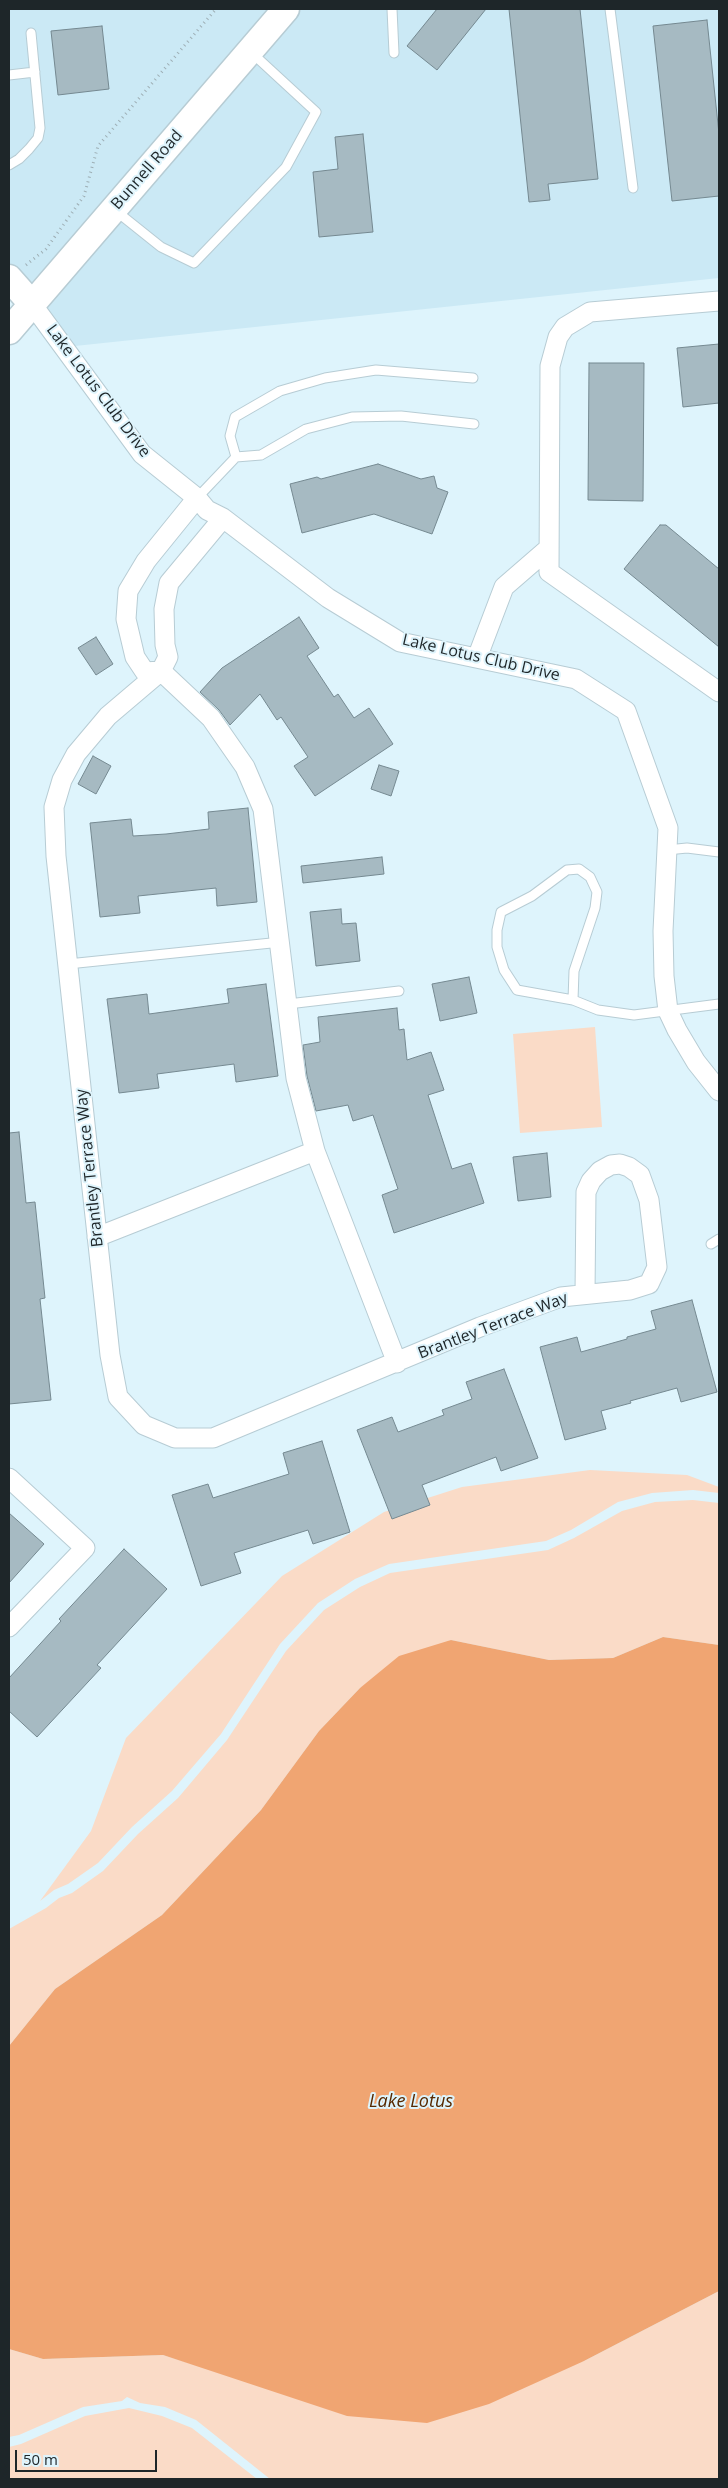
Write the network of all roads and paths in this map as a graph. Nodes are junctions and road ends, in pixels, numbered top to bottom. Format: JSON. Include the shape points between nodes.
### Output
{"nodes":[{"id":1,"x":216,"y":9,"type":"edge"},
{"id":2,"x":286,"y":9,"type":"edge"},
{"id":3,"x":392,"y":9,"type":"edge"},
{"id":4,"x":610,"y":9,"type":"edge"},
{"id":5,"x":31,"y":33,"type":"dead end"},
{"id":6,"x":250,"y":51,"type":"junction"},
{"id":7,"x":394,"y":53,"type":"dead end"},
{"id":8,"x":35,"y":72,"type":"junction"},
{"id":9,"x":9,"y":76,"type":"edge"},
{"id":10,"x":9,"y":165,"type":"edge"},
{"id":11,"x":633,"y":188,"type":"dead end"},
{"id":12,"x":114,"y":209,"type":"junction"},
{"id":13,"x":30,"y":261,"type":"dead end"},
{"id":14,"x":9,"y":278,"type":"edge"},
{"id":15,"x":719,"y":301,"type":"edge"},
{"id":16,"x":32,"y":304,"type":"junction"},
{"id":17,"x":9,"y":331,"type":"edge"},
{"id":18,"x":473,"y":378,"type":"dead end"},
{"id":19,"x":474,"y":424,"type":"dead end"},
{"id":20,"x":236,"y":457,"type":"junction"},
{"id":21,"x":197,"y":498,"type":"junction"},
{"id":22,"x":223,"y":518,"type":"junction"},
{"id":23,"x":549,"y":548,"type":"junction"},
{"id":24,"x":478,"y":658,"type":"junction"},
{"id":25,"x":161,"y":670,"type":"junction"},
{"id":26,"x":719,"y":692,"type":"edge"},
{"id":27,"x":667,"y":850,"type":"junction"},
{"id":28,"x":719,"y":852,"type":"edge"},
{"id":29,"x":281,"y":942,"type":"junction"},
{"id":30,"x":68,"y":964,"type":"junction"},
{"id":31,"x":399,"y":991,"type":"dead end"},
{"id":32,"x":573,"y":1000,"type":"junction"},
{"id":33,"x":288,"y":1004,"type":"junction"},
{"id":34,"x":719,"y":1004,"type":"edge"},
{"id":35,"x":668,"y":1011,"type":"junction"},
{"id":36,"x":719,"y":1091,"type":"edge"},
{"id":37,"x":315,"y":1150,"type":"junction"},
{"id":38,"x":97,"y":1237,"type":"junction"},
{"id":39,"x":585,"y":1294,"type":"junction"},
{"id":40,"x":397,"y":1363,"type":"junction"},
{"id":41,"x":9,"y":1478,"type":"edge"},
{"id":42,"x":9,"y":1627,"type":"edge"}],
"edges":[{"from":1,"to":13,"type":"path","via":[[98,146],[84,196],[46,249]]},
{"from":2,"to":6,"type":"main road","name":"Bunnell Road"},
{"from":3,"to":7,"type":"lane"},
{"from":4,"to":11,"type":"lane"},
{"from":5,"to":8,"type":"lane"},
{"from":6,"to":12,"type":"main road","name":"Bunnell Road"},
{"from":6,"to":12,"type":"lane","via":[[316,112],[286,167],[194,263],[161,247]]},
{"from":8,"to":9,"type":"lane"},
{"from":8,"to":10,"type":"lane","via":[[40,118],[38,138]]},
{"from":12,"to":16,"type":"main road","name":"Bunnell Road"},
{"from":14,"to":16,"type":"main road"},
{"from":15,"to":23,"type":"street","via":[[590,312],[566,327],[558,337],[550,366]]},
{"from":16,"to":17,"type":"main road","name":"Bunnell Road"},
{"from":16,"to":21,"type":"street","name":"Lake Lotus Club Drive","via":[[142,454]]},
{"from":18,"to":20,"type":"lane","via":[[376,370],[325,378],[280,391],[235,416],[230,436]]},
{"from":19,"to":20,"type":"lane","via":[[401,416],[352,417],[306,429],[261,455]]},
{"from":20,"to":21,"type":"lane"},
{"from":21,"to":22,"type":"street","name":"Lake Lotus Club Drive","via":[[207,510]]},
{"from":21,"to":25,"type":"street","name":"Brantley Terrace Way","via":[[146,561],[128,590],[126,619],[135,657],[145,672]]},
{"from":22,"to":24,"type":"street","name":"Lake Lotus Club Drive","via":[[328,598],[400,642]]},
{"from":22,"to":25,"type":"street","via":[[169,583],[164,609],[168,657]]},
{"from":23,"to":24,"type":"street","via":[[504,586]]},
{"from":23,"to":26,"type":"street","via":[[549,572]]},
{"from":24,"to":27,"type":"street","name":"Lake Lotus Club Drive","via":[[576,679],[626,711],[668,828]]},
{"from":25,"to":29,"type":"street","name":"Brantley Terrace Way","via":[[212,718],[245,767],[263,809]]},
{"from":25,"to":30,"type":"street","name":"Brantley Terrace Way","via":[[108,716],[76,754],[62,780],[54,807]]},
{"from":27,"to":28,"type":"lane","via":[[687,848]]},
{"from":27,"to":35,"type":"street","name":"Lake Lotus Club Drive","via":[[663,931]]},
{"from":29,"to":30,"type":"lane"},
{"from":29,"to":33,"type":"street","name":"Brantley Terrace Way"},
{"from":30,"to":38,"type":"street","name":"Brantley Terrace Way"},
{"from":31,"to":33,"type":"lane"},
{"from":32,"to":32,"type":"lane","via":[[574,971],[596,908],[597,892],[590,877],[579,869],[567,870],[532,896],[501,912],[497,930],[497,947],[504,970],[517,990]]},
{"from":32,"to":35,"type":"lane","via":[[598,1010],[634,1015]]},
{"from":33,"to":37,"type":"street","name":"Brantley Terrace Way","via":[[296,1078]]},
{"from":34,"to":35,"type":"lane"},
{"from":35,"to":36,"type":"street","name":"Lake Lotus Club Drive","via":[[696,1062]]},
{"from":37,"to":38,"type":"street"},
{"from":37,"to":40,"type":"street","name":"Brantley Terrace Way"},
{"from":38,"to":40,"type":"street","name":"Brantley Terrace Way","via":[[118,1397],[144,1425],[175,1438],[213,1438]]},
{"from":39,"to":39,"type":"street","name":"Brantley Terrace Way","via":[[630,1290],[649,1284],[657,1267],[649,1200],[640,1175],[629,1167],[616,1164],[600,1171],[586,1192]]},
{"from":39,"to":40,"type":"street","name":"Brantley Terrace Way","via":[[561,1297]]},
{"from":41,"to":42,"type":"street","via":[[85,1548]]}]}
